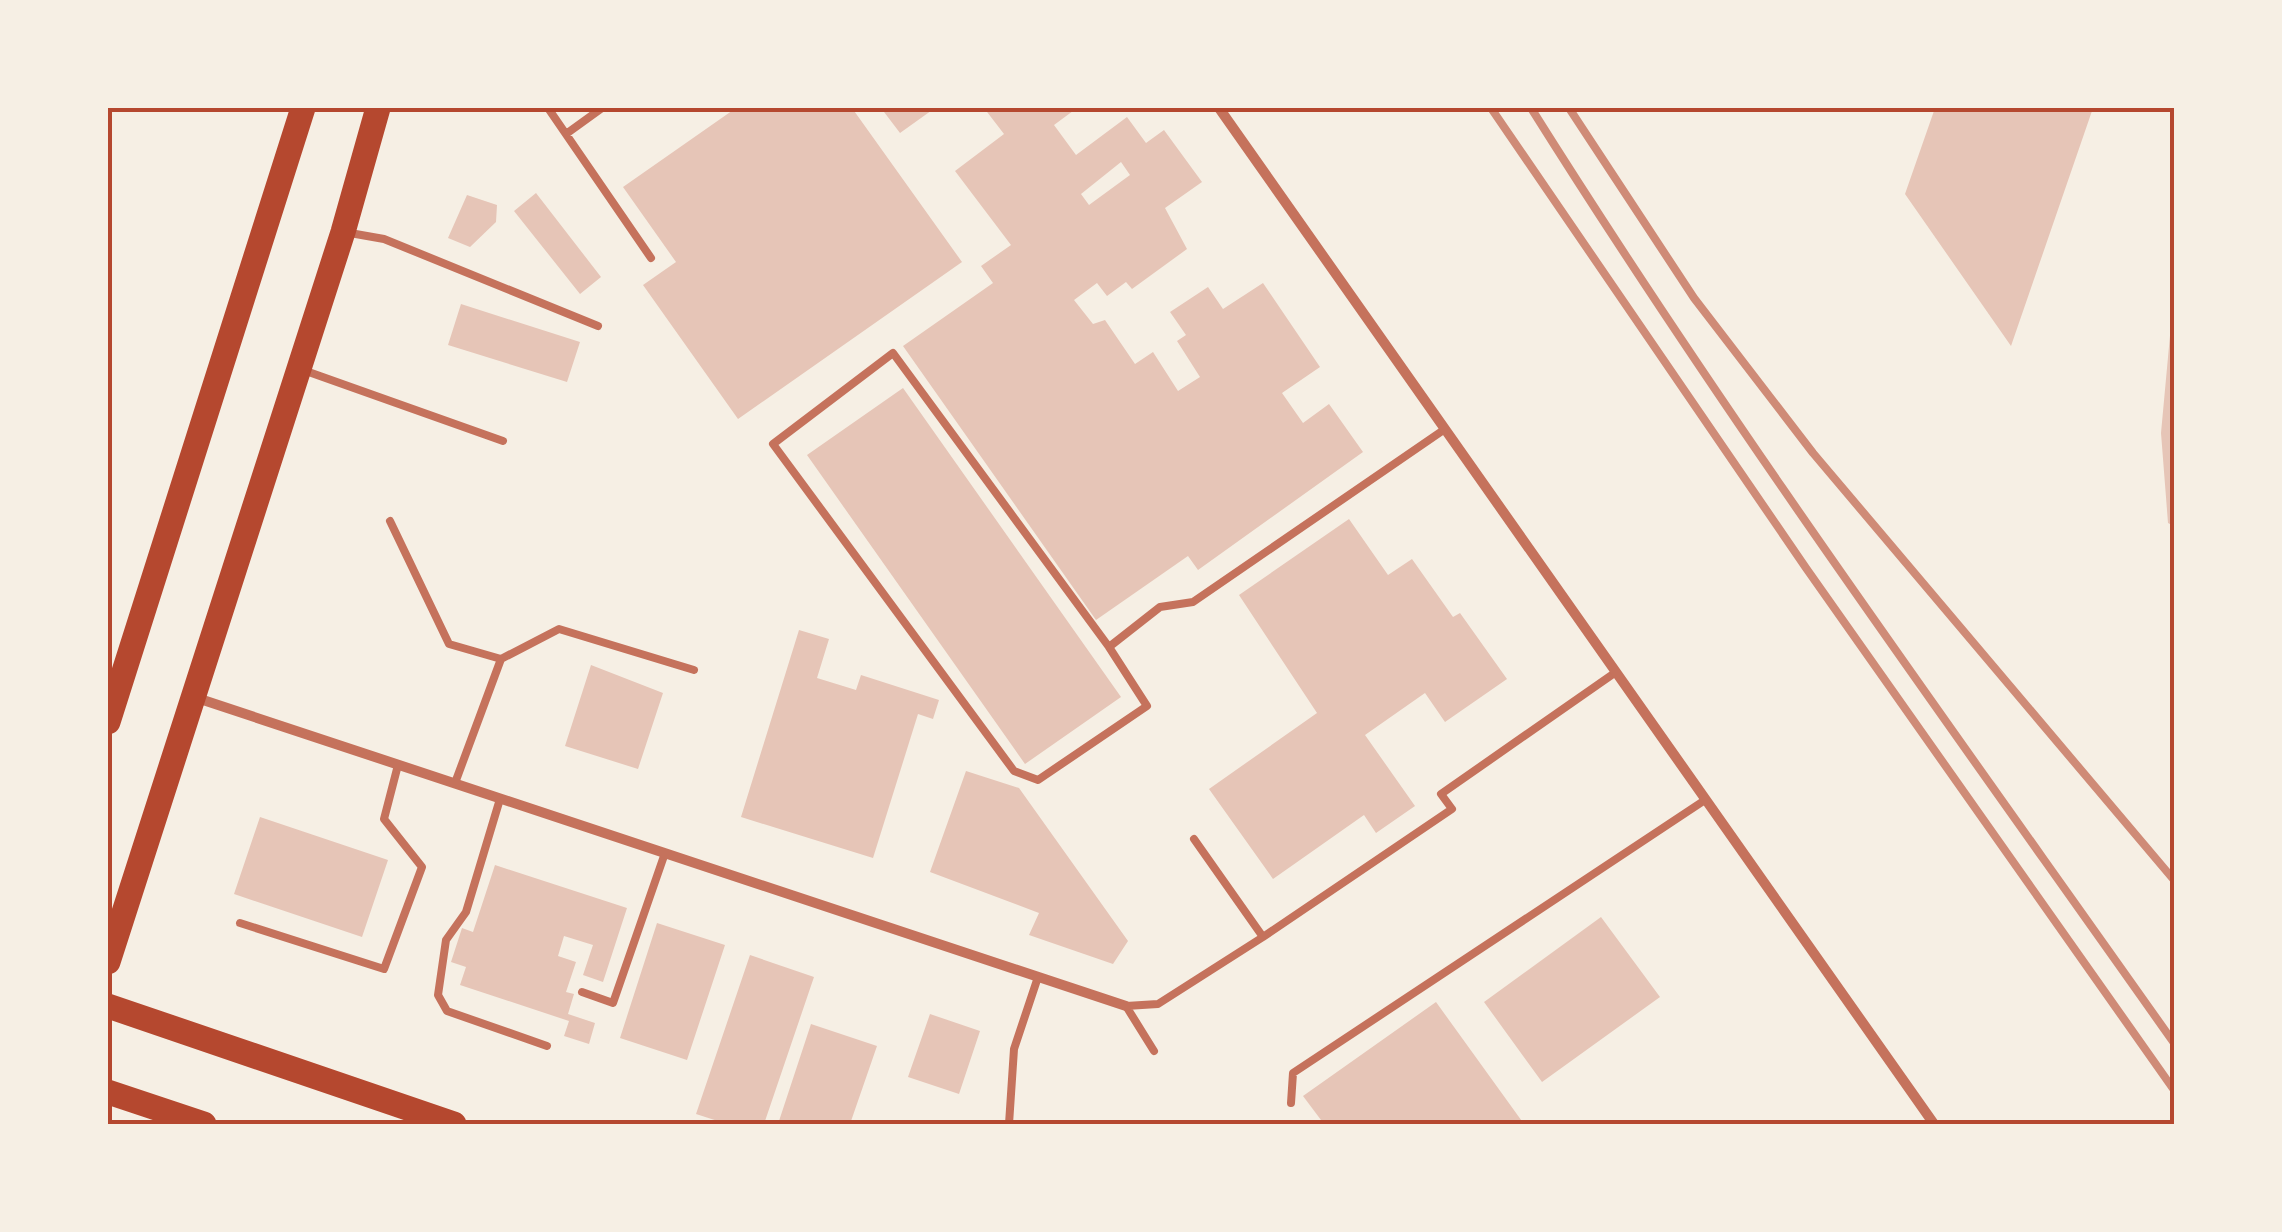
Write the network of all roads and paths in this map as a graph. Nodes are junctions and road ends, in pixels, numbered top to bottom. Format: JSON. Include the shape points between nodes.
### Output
{"nodes":[{"id":1,"x":303,"y":108,"type":"edge"},
{"id":2,"x":378,"y":108,"type":"edge"},
{"id":3,"x":548,"y":108,"type":"edge"},
{"id":4,"x":602,"y":108,"type":"edge"},
{"id":5,"x":1219,"y":108,"type":"edge"},
{"id":6,"x":566,"y":134,"type":"junction"},
{"id":7,"x":343,"y":232,"type":"junction"},
{"id":8,"x":650,"y":258,"type":"dead end"},
{"id":9,"x":598,"y":326,"type":"dead end"},
{"id":10,"x":299,"y":368,"type":"junction"},
{"id":11,"x":1446,"y":430,"type":"junction"},
{"id":12,"x":503,"y":441,"type":"dead end"},
{"id":13,"x":390,"y":521,"type":"dead end"},
{"id":14,"x":1109,"y":647,"type":"junction"},
{"id":15,"x":501,"y":659,"type":"junction"},
{"id":16,"x":694,"y":670,"type":"dead end"},
{"id":17,"x":1616,"y":672,"type":"junction"},
{"id":18,"x":194,"y":697,"type":"junction"},
{"id":19,"x":108,"y":722,"type":"edge"},
{"id":20,"x":398,"y":765,"type":"junction"},
{"id":21,"x":455,"y":784,"type":"junction"},
{"id":22,"x":500,"y":798,"type":"junction"},
{"id":23,"x":1705,"y":800,"type":"junction"},
{"id":24,"x":1194,"y":840,"type":"dead end"},
{"id":25,"x":665,"y":853,"type":"junction"},
{"id":26,"x":240,"y":924,"type":"dead end"},
{"id":27,"x":1264,"y":937,"type":"junction"},
{"id":28,"x":108,"y":962,"type":"edge"},
{"id":29,"x":1038,"y":977,"type":"junction"},
{"id":30,"x":582,"y":992,"type":"dead end"},
{"id":31,"x":108,"y":1006,"type":"edge"},
{"id":32,"x":1126,"y":1006,"type":"junction"},
{"id":33,"x":548,"y":1046,"type":"dead end"},
{"id":34,"x":1154,"y":1051,"type":"dead end"},
{"id":35,"x":108,"y":1092,"type":"edge"},
{"id":36,"x":1291,"y":1103,"type":"dead end"},
{"id":37,"x":194,"y":1121,"type":"edge"},
{"id":38,"x":454,"y":1124,"type":"edge"},
{"id":39,"x":1009,"y":1124,"type":"edge"},
{"id":40,"x":1934,"y":1124,"type":"edge"}],
"edges":[{"from":1,"to":19,"type":"main road"},
{"from":2,"to":7,"type":"main road"},
{"from":3,"to":6,"type":"lane"},
{"from":4,"to":6,"type":"lane"},
{"from":5,"to":11,"type":"street"},
{"from":6,"to":8,"type":"lane"},
{"from":7,"to":9,"type":"lane","via":[[384,238]]},
{"from":7,"to":10,"type":"main road"},
{"from":10,"to":12,"type":"lane"},
{"from":10,"to":18,"type":"main road"},
{"from":11,"to":14,"type":"lane","via":[[1193,602],[1160,607]]},
{"from":11,"to":17,"type":"street"},
{"from":13,"to":15,"type":"lane","via":[[450,644]]},
{"from":14,"to":14,"type":"lane","via":[[893,353],[773,444],[1014,771],[1038,780],[1147,706]]},
{"from":15,"to":16,"type":"lane","via":[[559,629]]},
{"from":15,"to":21,"type":"lane"},
{"from":17,"to":23,"type":"street"},
{"from":17,"to":27,"type":"lane","via":[[1441,794],[1452,809]]},
{"from":18,"to":20,"type":"street"},
{"from":18,"to":28,"type":"main road"},
{"from":20,"to":21,"type":"street"},
{"from":20,"to":26,"type":"lane","via":[[384,819],[422,867],[384,969]]},
{"from":21,"to":22,"type":"street"},
{"from":22,"to":25,"type":"street"},
{"from":22,"to":33,"type":"lane","via":[[466,912],[446,940],[438,995],[446,1011]]},
{"from":23,"to":36,"type":"lane","via":[[1293,1073]]},
{"from":23,"to":40,"type":"street"},
{"from":24,"to":27,"type":"lane"},
{"from":25,"to":29,"type":"street"},
{"from":25,"to":30,"type":"lane","via":[[613,1002]]},
{"from":27,"to":32,"type":"lane","via":[[1158,1004]]},
{"from":29,"to":32,"type":"street"},
{"from":29,"to":39,"type":"lane","via":[[1014,1049]]},
{"from":31,"to":38,"type":"main road"},
{"from":32,"to":34,"type":"lane"},
{"from":35,"to":37,"type":"main road"}]}
